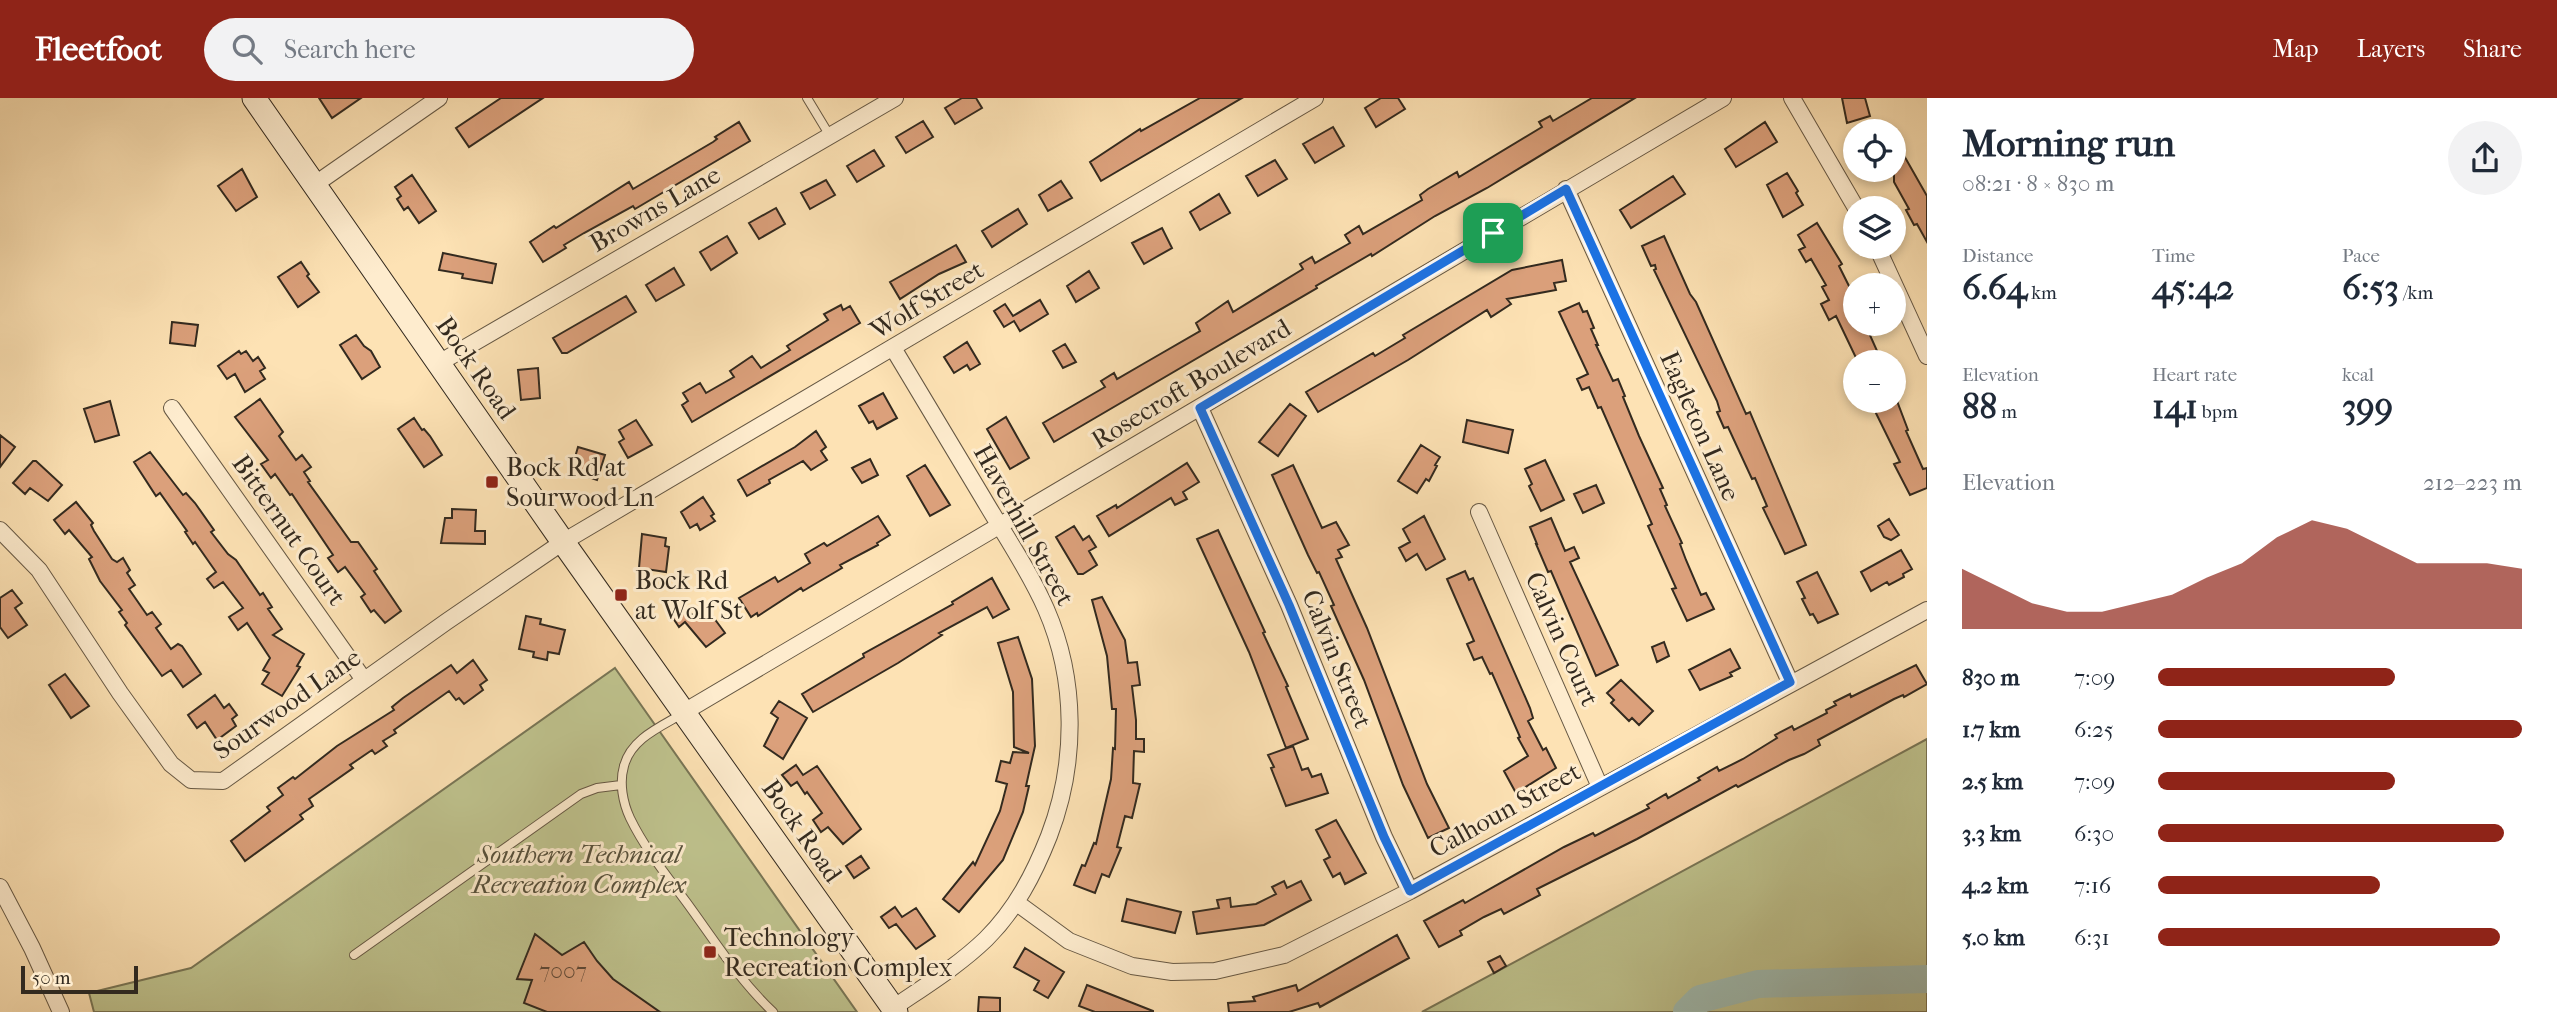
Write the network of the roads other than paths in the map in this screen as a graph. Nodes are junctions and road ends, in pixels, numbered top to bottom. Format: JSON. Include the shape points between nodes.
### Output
{"nodes":[{"id":1,"x":254,"y":98,"type":"edge"},
{"id":2,"x":439,"y":98,"type":"edge"},
{"id":3,"x":807,"y":98,"type":"edge"},
{"id":4,"x":895,"y":98,"type":"edge"},
{"id":5,"x":1315,"y":98,"type":"edge"},
{"id":6,"x":1723,"y":98,"type":"edge"},
{"id":7,"x":1793,"y":98,"type":"edge"},
{"id":8,"x":830,"y":136,"type":"junction"},
{"id":9,"x":314,"y":185,"type":"junction"},
{"id":10,"x":1566,"y":189,"type":"junction"},
{"id":11,"x":1849,"y":196,"type":"edge"},
{"id":12,"x":1883,"y":259,"type":"edge"},
{"id":13,"x":893,"y":348,"type":"junction"},
{"id":14,"x":1927,"y":356,"type":"edge"},
{"id":15,"x":439,"y":363,"type":"junction"},
{"id":16,"x":172,"y":408,"type":"dead end"},
{"id":17,"x":1200,"y":408,"type":"junction"},
{"id":18,"x":1479,"y":512,"type":"dead end"},
{"id":19,"x":999,"y":525,"type":"junction"},
{"id":20,"x":0,"y":530,"type":"edge"},
{"id":21,"x":562,"y":542,"type":"junction"},
{"id":22,"x":1927,"y":610,"type":"edge"},
{"id":23,"x":364,"y":680,"type":"junction"},
{"id":24,"x":1790,"y":682,"type":"junction"},
{"id":25,"x":684,"y":712,"type":"junction"},
{"id":26,"x":621,"y":785,"type":"junction"},
{"id":27,"x":1600,"y":787,"type":"junction"},
{"id":28,"x":0,"y":887,"type":"edge"},
{"id":29,"x":1410,"y":891,"type":"junction"},
{"id":30,"x":1017,"y":904,"type":"junction"},
{"id":31,"x":354,"y":955,"type":"dead end"},
{"id":32,"x":892,"y":1011,"type":"edge"},
{"id":33,"x":61,"y":1012,"type":"edge"},
{"id":34,"x":773,"y":1012,"type":"edge"}],
"edges":[{"from":1,"to":9,"type":"main road","name":"Bock Road"},
{"from":2,"to":9,"type":"street"},
{"from":3,"to":8,"type":"lane"},
{"from":4,"to":8,"type":"street","name":"Browns Lane"},
{"from":5,"to":13,"type":"street","name":"Wolf Street"},
{"from":6,"to":10,"type":"street","name":"Rosecroft Boulevard"},
{"from":7,"to":11,"type":"street"},
{"from":8,"to":15,"type":"street","name":"Browns Lane"},
{"from":9,"to":15,"type":"main road","name":"Bock Road"},
{"from":10,"to":17,"type":"street","name":"Rosecroft Boulevard"},
{"from":10,"to":24,"type":"street","name":"Eagleton Lane"},
{"from":12,"to":14,"type":"street"},
{"from":13,"to":19,"type":"street","name":"Haverhill Street"},
{"from":13,"to":21,"type":"street","name":"Wolf Street"},
{"from":15,"to":21,"type":"main road","name":"Bock Road"},
{"from":16,"to":23,"type":"street","name":"Bitternut Court"},
{"from":17,"to":19,"type":"street","name":"Rosecroft Boulevard"},
{"from":17,"to":29,"type":"street","name":"Calvin Street"},
{"from":18,"to":27,"type":"street","name":"Calvin Court"},
{"from":19,"to":25,"type":"street","name":"Rosecroft Boulevard"},
{"from":19,"to":30,"type":"street","name":"Haverhill Street","via":[[1053,626],[1070,715],[1068,763],[1058,814]]},
{"from":20,"to":23,"type":"street","name":"Sourwood Lane","via":[[39,569],[157,746],[191,780],[228,779]]},
{"from":21,"to":23,"type":"street","name":"Sourwood Lane"},
{"from":21,"to":25,"type":"main road","name":"Bock Road"},
{"from":22,"to":24,"type":"street","name":"Calhoun Street"},
{"from":24,"to":27,"type":"street","name":"Calhoun Street"},
{"from":25,"to":26,"type":"lane","via":[[648,734],[631,751]]},
{"from":25,"to":32,"type":"main road","name":"Bock Road"},
{"from":26,"to":31,"type":"lane","via":[[581,794]]},
{"from":26,"to":34,"type":"lane","via":[[642,841],[736,971]]},
{"from":27,"to":29,"type":"street","name":"Calhoun Street"},
{"from":28,"to":33,"type":"street"},
{"from":29,"to":30,"type":"street","name":"Calhoun Street","via":[[1284,955],[1195,973],[1114,960],[1069,941]]},
{"from":30,"to":32,"type":"street","name":"Haverhill Street","via":[[962,960]]}]}
